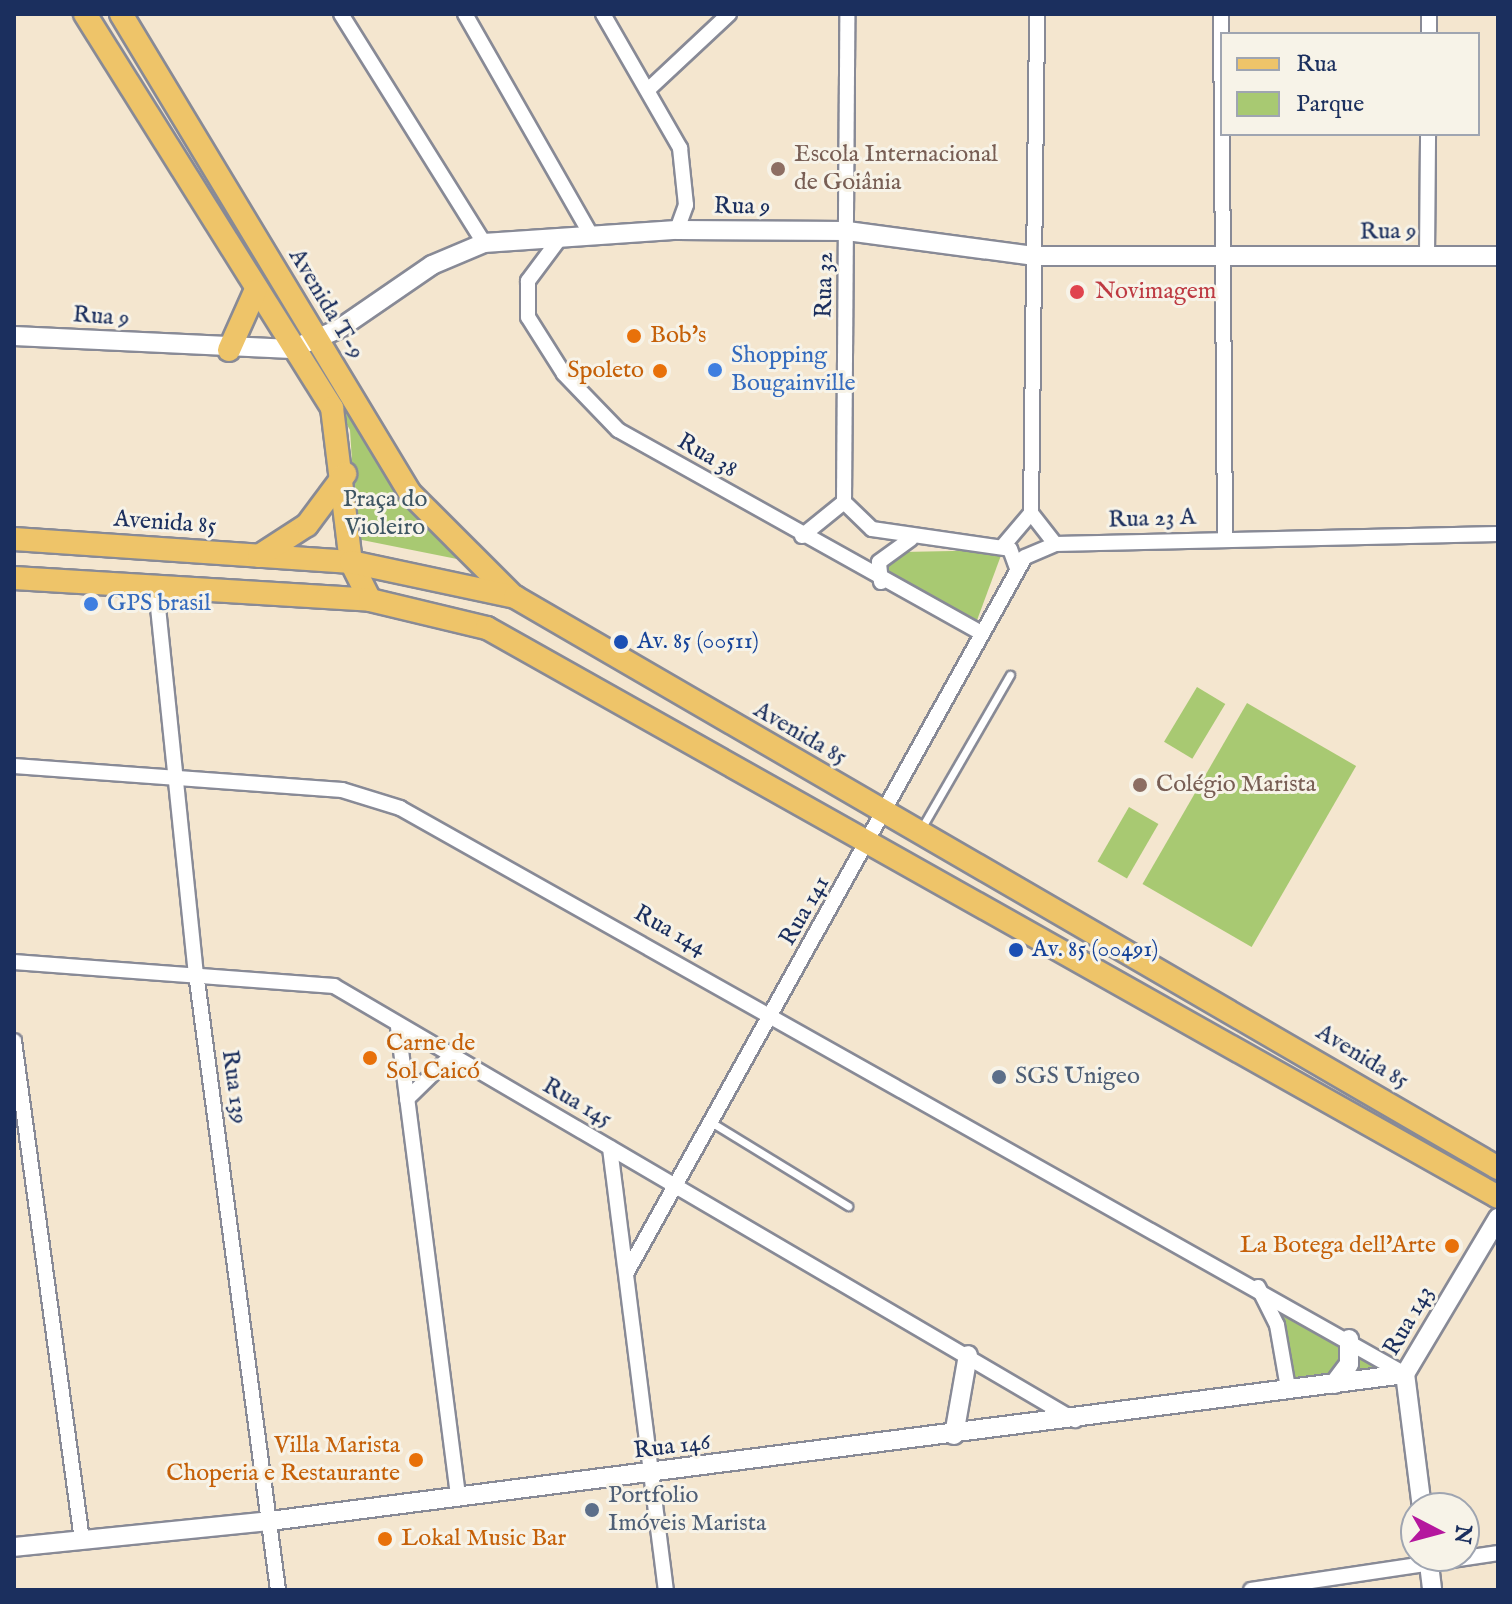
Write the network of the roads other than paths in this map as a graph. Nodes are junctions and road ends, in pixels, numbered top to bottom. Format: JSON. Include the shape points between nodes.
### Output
{"nodes":[{"id":1,"x":85,"y":14,"type":"edge"},
{"id":2,"x":121,"y":14,"type":"edge"},
{"id":3,"x":341,"y":14,"type":"edge"},
{"id":4,"x":465,"y":14,"type":"edge"},
{"id":5,"x":603,"y":14,"type":"edge"},
{"id":6,"x":729,"y":14,"type":"edge"},
{"id":7,"x":847,"y":14,"type":"edge"},
{"id":8,"x":1037,"y":14,"type":"edge"},
{"id":9,"x":651,"y":87,"type":"junction"},
{"id":10,"x":1222,"y":136,"type":"edge"},
{"id":11,"x":1428,"y":136,"type":"edge"},
{"id":12,"x":677,"y":230,"type":"junction"},
{"id":13,"x":847,"y":231,"type":"junction"},
{"id":14,"x":591,"y":235,"type":"junction"},
{"id":15,"x":560,"y":238,"type":"junction"},
{"id":16,"x":484,"y":243,"type":"junction"},
{"id":17,"x":1427,"y":255,"type":"junction"},
{"id":18,"x":1035,"y":256,"type":"junction"},
{"id":19,"x":1498,"y":256,"type":"edge"},
{"id":20,"x":1223,"y":258,"type":"junction"},
{"id":21,"x":255,"y":292,"type":"junction"},
{"id":22,"x":14,"y":336,"type":"edge"},
{"id":23,"x":318,"y":341,"type":"junction"},
{"id":24,"x":292,"y":349,"type":"junction"},
{"id":25,"x":229,"y":350,"type":"junction"},
{"id":26,"x":345,"y":474,"type":"junction"},
{"id":27,"x":844,"y":502,"type":"junction"},
{"id":28,"x":1031,"y":513,"type":"junction"},
{"id":29,"x":1498,"y":534,"type":"edge"},
{"id":30,"x":802,"y":536,"type":"junction"},
{"id":31,"x":14,"y":539,"type":"edge"},
{"id":32,"x":911,"y":539,"type":"junction"},
{"id":33,"x":1225,"y":539,"type":"junction"},
{"id":34,"x":1055,"y":544,"type":"junction"},
{"id":35,"x":1003,"y":546,"type":"junction"},
{"id":36,"x":259,"y":556,"type":"junction"},
{"id":37,"x":351,"y":562,"type":"junction"},
{"id":38,"x":1017,"y":568,"type":"junction"},
{"id":39,"x":14,"y":578,"type":"edge"},
{"id":40,"x":881,"y":582,"type":"junction"},
{"id":41,"x":156,"y":588,"type":"junction"},
{"id":42,"x":515,"y":597,"type":"junction"},
{"id":43,"x":370,"y":600,"type":"junction"},
{"id":44,"x":981,"y":633,"type":"junction"},
{"id":45,"x":1010,"y":675,"type":"dead end"},
{"id":46,"x":14,"y":766,"type":"edge"},
{"id":47,"x":173,"y":777,"type":"junction"},
{"id":48,"x":884,"y":814,"type":"junction"},
{"id":49,"x":918,"y":833,"type":"junction"},
{"id":50,"x":870,"y":843,"type":"junction"},
{"id":51,"x":14,"y":962,"type":"edge"},
{"id":52,"x":196,"y":973,"type":"junction"},
{"id":53,"x":773,"y":1012,"type":"junction"},
{"id":54,"x":398,"y":1027,"type":"junction"},
{"id":55,"x":14,"y":1041,"type":"edge"},
{"id":56,"x":450,"y":1057,"type":"junction"},
{"id":57,"x":407,"y":1099,"type":"junction"},
{"id":58,"x":711,"y":1122,"type":"junction"},
{"id":59,"x":610,"y":1148,"type":"junction"},
{"id":60,"x":1498,"y":1168,"type":"edge"},
{"id":61,"x":676,"y":1185,"type":"junction"},
{"id":62,"x":1498,"y":1197,"type":"edge"},
{"id":63,"x":848,"y":1206,"type":"dead end"},
{"id":64,"x":1498,"y":1218,"type":"edge"},
{"id":65,"x":627,"y":1272,"type":"junction"},
{"id":66,"x":1257,"y":1287,"type":"junction"},
{"id":67,"x":1349,"y":1339,"type":"junction"},
{"id":68,"x":968,"y":1355,"type":"junction"},
{"id":69,"x":1405,"y":1374,"type":"junction"},
{"id":70,"x":1334,"y":1384,"type":"junction"},
{"id":71,"x":1288,"y":1388,"type":"junction"},
{"id":72,"x":1076,"y":1421,"type":"junction"},
{"id":73,"x":954,"y":1435,"type":"junction"},
{"id":74,"x":651,"y":1474,"type":"junction"},
{"id":75,"x":1420,"y":1492,"type":"edge"},
{"id":76,"x":458,"y":1498,"type":"junction"},
{"id":77,"x":270,"y":1521,"type":"junction"},
{"id":78,"x":82,"y":1540,"type":"junction"},
{"id":79,"x":14,"y":1547,"type":"edge"},
{"id":80,"x":1400,"y":1566,"type":"edge"},
{"id":81,"x":278,"y":1590,"type":"edge"},
{"id":82,"x":666,"y":1590,"type":"edge"},
{"id":83,"x":1251,"y":1590,"type":"edge"}],
"edges":[{"from":1,"to":21,"type":"main road","name":"Avenida T-9"},
{"from":2,"to":23,"type":"main road","name":"Avenida T-9"},
{"from":3,"to":16,"type":"street"},
{"from":4,"to":14,"type":"street"},
{"from":5,"to":9,"type":"street"},
{"from":6,"to":9,"type":"street"},
{"from":7,"to":13,"type":"street","name":"Rua 32"},
{"from":8,"to":18,"type":"street"},
{"from":9,"to":12,"type":"street","via":[[683,161],[686,205]]},
{"from":10,"to":20,"type":"street"},
{"from":11,"to":17,"type":"street"},
{"from":12,"to":13,"type":"street","name":"Rua 9"},
{"from":12,"to":14,"type":"street","name":"Rua 9"},
{"from":13,"to":18,"type":"street","name":"Rua 9"},
{"from":13,"to":27,"type":"street","name":"Rua 32"},
{"from":14,"to":15,"type":"street","name":"Rua 9"},
{"from":15,"to":16,"type":"street","name":"Rua 9"},
{"from":15,"to":30,"type":"street","name":"Rua 38","via":[[538,264],[525,300],[564,374],[618,430]]},
{"from":16,"to":23,"type":"street","name":"Rua 9","via":[[432,265]]},
{"from":17,"to":19,"type":"street","name":"Rua 9"},
{"from":17,"to":20,"type":"street","name":"Rua 9"},
{"from":18,"to":20,"type":"street","name":"Rua 9"},
{"from":18,"to":28,"type":"street"},
{"from":20,"to":33,"type":"street"},
{"from":21,"to":24,"type":"main road","name":"Avenida T-9"},
{"from":21,"to":25,"type":"main road"},
{"from":22,"to":25,"type":"street","name":"Rua 9"},
{"from":23,"to":24,"type":"street","name":"Rua 9"},
{"from":23,"to":42,"type":"main road","name":"Avenida T-9","via":[[410,493],[478,568]]},
{"from":24,"to":25,"type":"street","name":"Rua 9"},
{"from":24,"to":26,"type":"main road","name":"Avenida T-9","via":[[332,408]]},
{"from":26,"to":36,"type":"main road","via":[[307,525]]},
{"from":26,"to":37,"type":"main road","name":"Avenida T-9"},
{"from":27,"to":30,"type":"street"},
{"from":27,"to":32,"type":"street","via":[[872,529]]},
{"from":28,"to":34,"type":"street"},
{"from":28,"to":35,"type":"street"},
{"from":29,"to":33,"type":"street","name":"Rua 23 A"},
{"from":30,"to":40,"type":"street","name":"Rua 38"},
{"from":31,"to":36,"type":"main road","name":"Avenida 85"},
{"from":32,"to":35,"type":"street"},
{"from":32,"to":40,"type":"street","via":[[879,562]]},
{"from":33,"to":34,"type":"street","name":"Rua 23 A"},
{"from":34,"to":38,"type":"street"},
{"from":35,"to":38,"type":"street","via":[[1014,554]]},
{"from":36,"to":37,"type":"main road","name":"Avenida 85"},
{"from":37,"to":42,"type":"main road","name":"Avenida 85"},
{"from":37,"to":43,"type":"main road","name":"Avenida T-9"},
{"from":38,"to":44,"type":"street","name":"Rua 141"},
{"from":39,"to":41,"type":"main road"},
{"from":40,"to":44,"type":"street","name":"Rua 38"},
{"from":41,"to":43,"type":"main road"},
{"from":41,"to":47,"type":"street","name":"Rua 139"},
{"from":42,"to":48,"type":"main road","name":"Avenida 85"},
{"from":43,"to":50,"type":"main road","via":[[487,628],[558,662]]},
{"from":44,"to":48,"type":"street","name":"Rua 141"},
{"from":45,"to":49,"type":"lane"},
{"from":46,"to":47,"type":"street","name":"Rua 144"},
{"from":47,"to":52,"type":"street","name":"Rua 139"},
{"from":47,"to":53,"type":"street","name":"Rua 144","via":[[342,790],[400,808]]},
{"from":48,"to":49,"type":"main road","name":"Avenida 85"},
{"from":48,"to":50,"type":"street","name":"Rua 141"},
{"from":49,"to":60,"type":"main road","name":"Avenida 85"},
{"from":50,"to":53,"type":"street","name":"Rua 141"},
{"from":50,"to":62,"type":"main road"},
{"from":51,"to":52,"type":"street","name":"Rua 145"},
{"from":52,"to":54,"type":"street","name":"Rua 145","via":[[334,986]]},
{"from":52,"to":77,"type":"street","name":"Rua 139"},
{"from":53,"to":58,"type":"street","name":"Rua 141"},
{"from":53,"to":66,"type":"street","name":"Rua 144"},
{"from":54,"to":56,"type":"street","name":"Rua 145"},
{"from":54,"to":57,"type":"street"},
{"from":55,"to":78,"type":"street"},
{"from":56,"to":57,"type":"street"},
{"from":56,"to":59,"type":"street","name":"Rua 145"},
{"from":57,"to":76,"type":"street"},
{"from":58,"to":61,"type":"street","name":"Rua 141"},
{"from":58,"to":63,"type":"lane"},
{"from":59,"to":61,"type":"street","name":"Rua 145"},
{"from":59,"to":65,"type":"street"},
{"from":61,"to":65,"type":"street","name":"Rua 141"},
{"from":61,"to":68,"type":"street","name":"Rua 145"},
{"from":64,"to":69,"type":"street","name":"Rua 143"},
{"from":65,"to":74,"type":"street"},
{"from":66,"to":67,"type":"street","name":"Rua 144"},
{"from":66,"to":71,"type":"street","via":[[1277,1325]]},
{"from":67,"to":69,"type":"street","name":"Rua 144"},
{"from":67,"to":70,"type":"street","via":[[1349,1364]]},
{"from":68,"to":72,"type":"street","name":"Rua 145"},
{"from":68,"to":73,"type":"street"},
{"from":69,"to":70,"type":"street","name":"Rua 146"},
{"from":69,"to":75,"type":"street","name":"Rua 143"},
{"from":70,"to":71,"type":"street","name":"Rua 146"},
{"from":71,"to":72,"type":"street","name":"Rua 146"},
{"from":72,"to":73,"type":"street","name":"Rua 146"},
{"from":73,"to":74,"type":"street","name":"Rua 146"},
{"from":74,"to":76,"type":"street","name":"Rua 146"},
{"from":74,"to":82,"type":"street"},
{"from":76,"to":77,"type":"street","name":"Rua 146"},
{"from":77,"to":78,"type":"street","name":"Rua 146"},
{"from":77,"to":81,"type":"street","name":"Rua 139"},
{"from":78,"to":79,"type":"street","name":"Rua 146"},
{"from":80,"to":83,"type":"street"}]}
